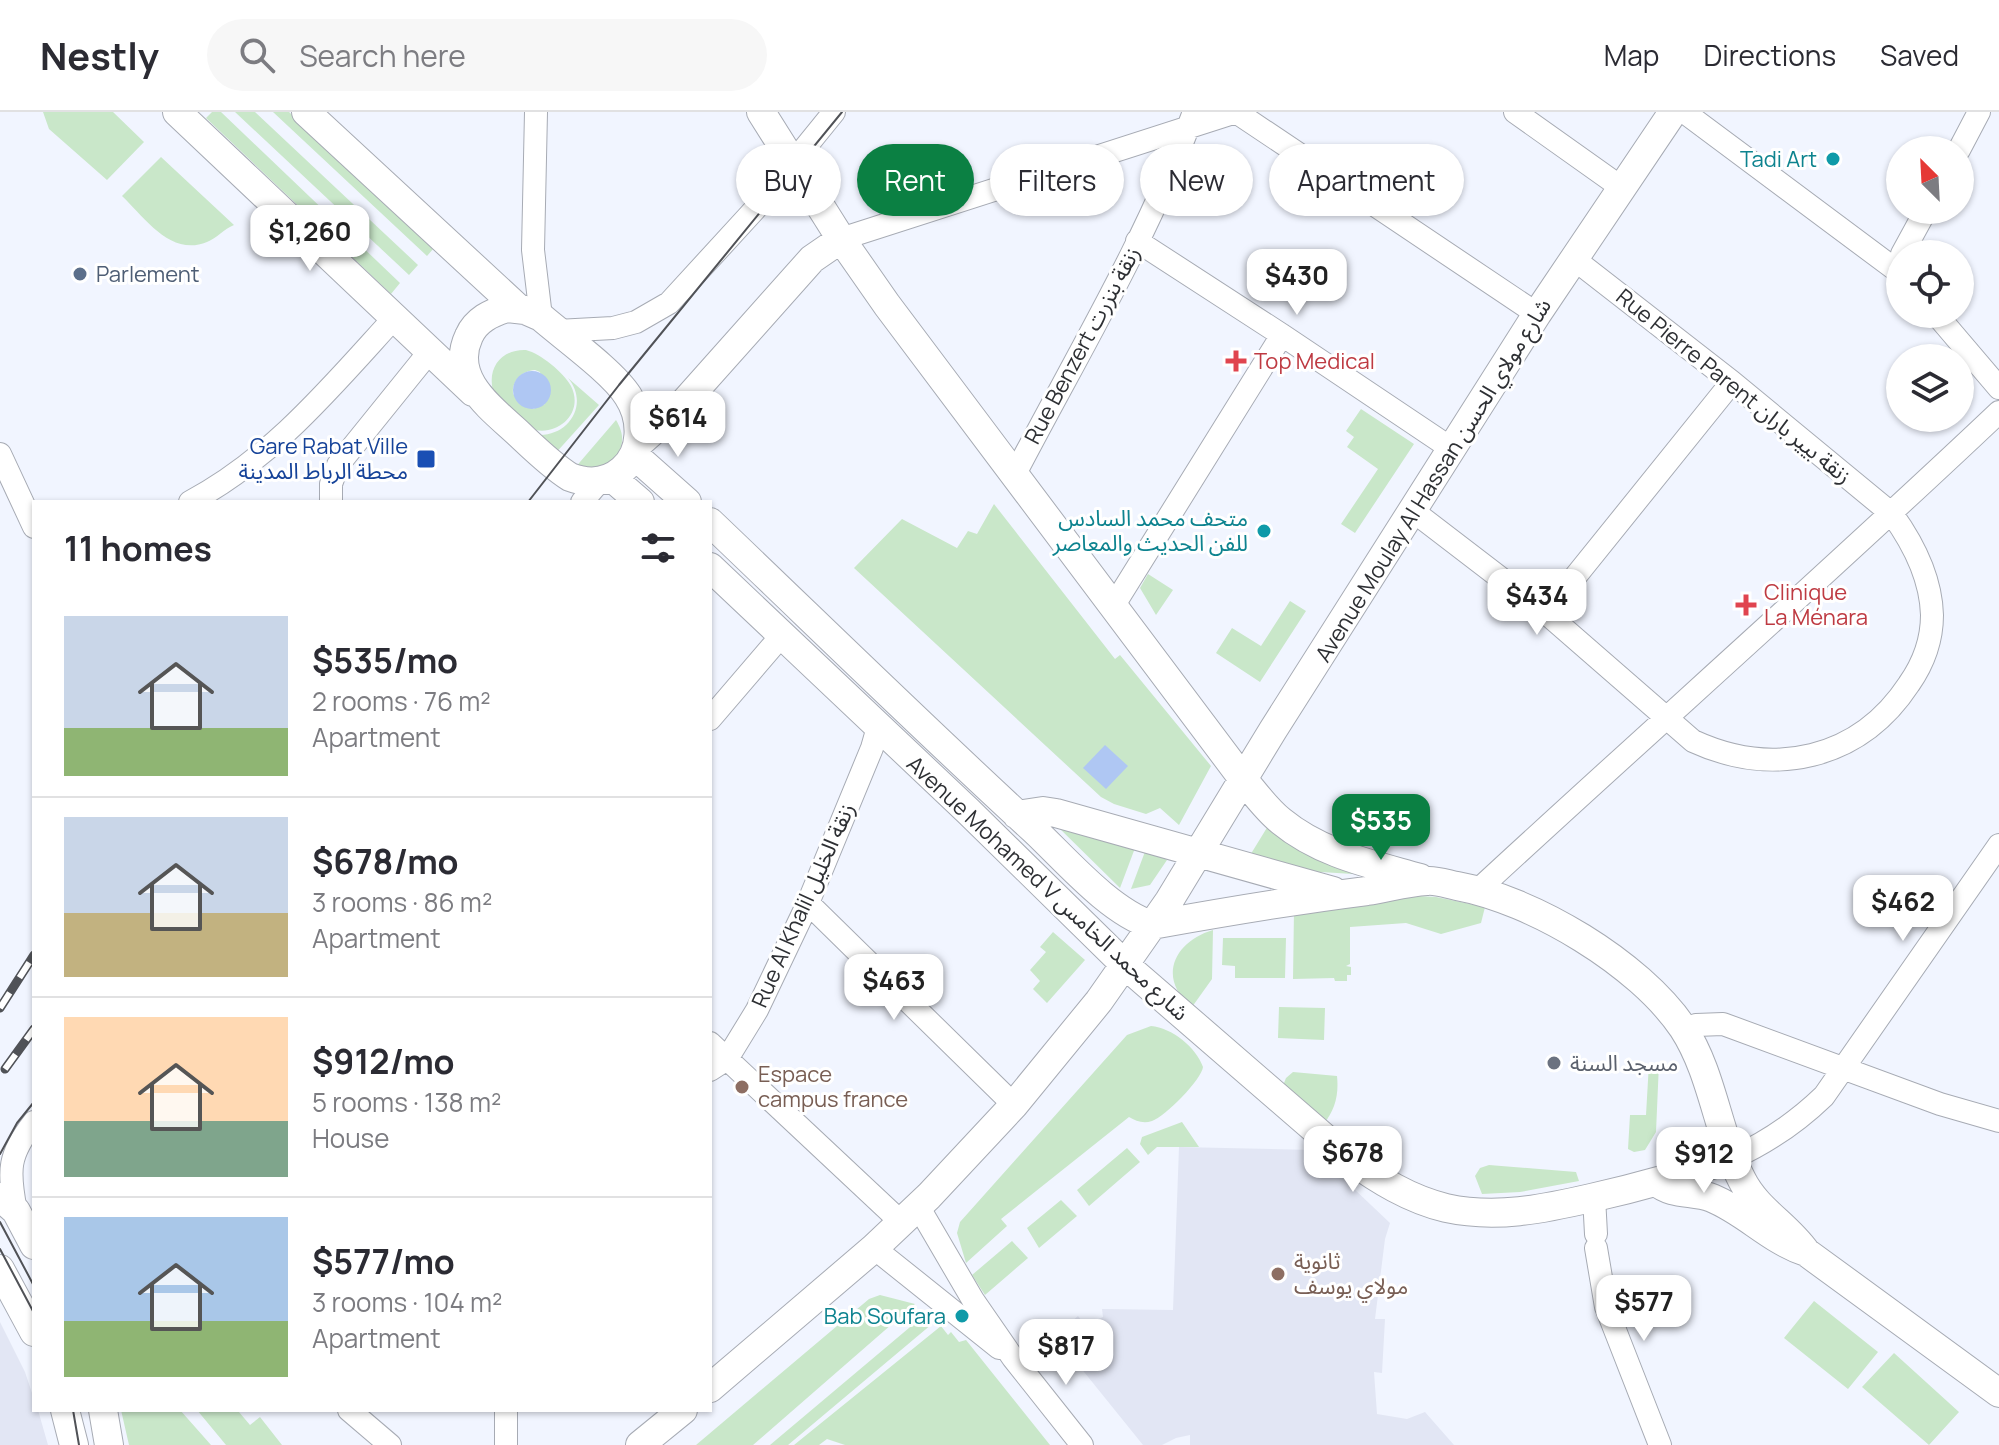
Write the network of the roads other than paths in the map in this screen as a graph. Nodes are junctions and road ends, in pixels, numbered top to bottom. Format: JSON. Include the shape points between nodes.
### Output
{"nodes":[{"id":1,"x":177,"y":112,"type":"edge"},
{"id":2,"x":306,"y":112,"type":"edge"},
{"id":3,"x":536,"y":112,"type":"edge"},
{"id":4,"x":761,"y":112,"type":"edge"},
{"id":5,"x":834,"y":112,"type":"edge"},
{"id":6,"x":1236,"y":112,"type":"edge"},
{"id":7,"x":1515,"y":112,"type":"edge"},
{"id":8,"x":1673,"y":112,"type":"edge"},
{"id":9,"x":1684,"y":112,"type":"edge"},
{"id":10,"x":1979,"y":112,"type":"edge"},
{"id":11,"x":1191,"y":120,"type":"edge"},
{"id":12,"x":1966,"y":136,"type":"edge"},
{"id":13,"x":781,"y":144,"type":"edge"},
{"id":14,"x":808,"y":144,"type":"edge"},
{"id":15,"x":1622,"y":188,"type":"junction"},
{"id":16,"x":748,"y":216,"type":"edge"},
{"id":17,"x":827,"y":216,"type":"edge"},
{"id":18,"x":841,"y":239,"type":"junction"},
{"id":19,"x":1137,"y":241,"type":"junction"},
{"id":20,"x":1886,"y":254,"type":"edge"},
{"id":21,"x":1574,"y":259,"type":"junction"},
{"id":22,"x":1537,"y":314,"type":"junction"},
{"id":23,"x":395,"y":317,"type":"junction"},
{"id":24,"x":539,"y":319,"type":"junction"},
{"id":25,"x":1948,"y":328,"type":"edge"},
{"id":26,"x":1282,"y":335,"type":"junction"},
{"id":27,"x":430,"y":351,"type":"junction"},
{"id":28,"x":1732,"y":382,"type":"junction"},
{"id":29,"x":1999,"y":388,"type":"edge"},
{"id":30,"x":478,"y":397,"type":"junction"},
{"id":31,"x":1999,"y":412,"type":"edge"},
{"id":32,"x":1452,"y":449,"type":"junction"},
{"id":33,"x":636,"y":450,"type":"junction"},
{"id":34,"x":0,"y":454,"type":"edge"},
{"id":35,"x":1015,"y":474,"type":"junction"},
{"id":36,"x":597,"y":487,"type":"edge"},
{"id":37,"x":193,"y":500,"type":"edge"},
{"id":38,"x":331,"y":500,"type":"edge"},
{"id":39,"x":634,"y":500,"type":"edge"},
{"id":40,"x":685,"y":500,"type":"edge"},
{"id":41,"x":1413,"y":511,"type":"junction"},
{"id":42,"x":1892,"y":514,"type":"junction"},
{"id":43,"x":32,"y":523,"type":"edge"},
{"id":44,"x":712,"y":524,"type":"edge"},
{"id":45,"x":712,"y":569,"type":"edge"},
{"id":46,"x":1114,"y":605,"type":"junction"},
{"id":47,"x":1546,"y":613,"type":"junction"},
{"id":48,"x":782,"y":635,"type":"junction"},
{"id":49,"x":712,"y":717,"type":"edge"},
{"id":50,"x":1664,"y":718,"type":"junction"},
{"id":51,"x":878,"y":727,"type":"junction"},
{"id":52,"x":1243,"y":779,"type":"junction"},
{"id":53,"x":1017,"y":815,"type":"junction"},
{"id":54,"x":1999,"y":845,"type":"edge"},
{"id":55,"x":1199,"y":852,"type":"junction"},
{"id":56,"x":1428,"y":880,"type":"junction"},
{"id":57,"x":1478,"y":890,"type":"junction"},
{"id":58,"x":1341,"y":894,"type":"junction"},
{"id":59,"x":808,"y":903,"type":"junction"},
{"id":60,"x":1152,"y":925,"type":"junction"},
{"id":61,"x":1125,"y":965,"type":"junction"},
{"id":62,"x":1684,"y":1030,"type":"junction"},
{"id":63,"x":718,"y":1065,"type":"edge"},
{"id":64,"x":1846,"y":1067,"type":"junction"},
{"id":65,"x":1014,"y":1105,"type":"junction"},
{"id":66,"x":1999,"y":1121,"type":"edge"},
{"id":67,"x":32,"y":1124,"type":"edge"},
{"id":68,"x":1733,"y":1158,"type":"junction"},
{"id":69,"x":1658,"y":1183,"type":"junction"},
{"id":70,"x":1594,"y":1197,"type":"junction"},
{"id":71,"x":8,"y":1204,"type":"edge"},
{"id":72,"x":910,"y":1214,"type":"junction"},
{"id":73,"x":32,"y":1242,"type":"edge"},
{"id":74,"x":874,"y":1248,"type":"junction"},
{"id":75,"x":1806,"y":1252,"type":"junction"},
{"id":76,"x":0,"y":1269,"type":"edge"},
{"id":77,"x":32,"y":1328,"type":"edge"},
{"id":78,"x":1013,"y":1358,"type":"junction"},
{"id":79,"x":712,"y":1386,"type":"edge"},
{"id":80,"x":1999,"y":1393,"type":"edge"},
{"id":81,"x":66,"y":1412,"type":"edge"},
{"id":82,"x":103,"y":1412,"type":"edge"},
{"id":83,"x":351,"y":1412,"type":"edge"},
{"id":84,"x":506,"y":1412,"type":"edge"},
{"id":85,"x":681,"y":1412,"type":"edge"},
{"id":86,"x":74,"y":1445,"type":"edge"},
{"id":87,"x":109,"y":1445,"type":"edge"},
{"id":88,"x":390,"y":1445,"type":"edge"},
{"id":89,"x":506,"y":1445,"type":"edge"},
{"id":90,"x":640,"y":1445,"type":"edge"},
{"id":91,"x":1082,"y":1445,"type":"edge"},
{"id":92,"x":1660,"y":1445,"type":"edge"}],
"edges":[{"from":1,"to":23,"type":"main road"},
{"from":2,"to":24,"type":"main road"},
{"from":3,"to":24,"type":"street","via":[[533,250]]},
{"from":4,"to":13,"type":"main road"},
{"from":5,"to":14,"type":"street"},
{"from":6,"to":11,"type":"street"},
{"from":6,"to":22,"type":"street"},
{"from":7,"to":15,"type":"street"},
{"from":8,"to":15,"type":"main road","name":"Avenue Moulay Al Hassan شارع مولاي الحسن"},
{"from":9,"to":20,"type":"street"},
{"from":10,"to":12,"type":"street"},
{"from":11,"to":18,"type":"street"},
{"from":11,"to":19,"type":"street","name":"Rue Benzert زنقة بنزرت"},
{"from":15,"to":21,"type":"main road","name":"Avenue Moulay Al Hassan شارع مولاي الحسن"},
{"from":16,"to":24,"type":"street","via":[[669,303],[628,324],[597,330]]},
{"from":17,"to":18,"type":"main road"},
{"from":18,"to":33,"type":"main road","via":[[812,259]]},
{"from":18,"to":35,"type":"main road"},
{"from":19,"to":26,"type":"street"},
{"from":19,"to":35,"type":"street","name":"Rue Benzert زنقة بنزرت"},
{"from":21,"to":22,"type":"main road","name":"Avenue Moulay Al Hassan شارع مولاي الحسن"},
{"from":21,"to":28,"type":"street","name":"Rue Pierre Parent زنقة بيير باران"},
{"from":22,"to":32,"type":"main road","name":"Avenue Moulay Al Hassan شارع مولاي الحسن"},
{"from":23,"to":27,"type":"main road"},
{"from":23,"to":37,"type":"street","via":[[277,443]]},
{"from":24,"to":30,"type":"main road","via":[[507,308],[478,323],[467,340],[464,367]]},
{"from":24,"to":33,"type":"main road","via":[[626,393],[636,415]]},
{"from":25,"to":29,"type":"street"},
{"from":26,"to":32,"type":"street"},
{"from":26,"to":46,"type":"street"},
{"from":27,"to":30,"type":"main road"},
{"from":27,"to":38,"type":"street","via":[[338,465]]},
{"from":28,"to":42,"type":"street","name":"Rue Pierre Parent زنقة بيير باران"},
{"from":28,"to":47,"type":"street"},
{"from":30,"to":36,"type":"main road","via":[[560,470]]},
{"from":31,"to":42,"type":"street"},
{"from":32,"to":41,"type":"main road","name":"Avenue Moulay Al Hassan شارع مولاي الحسن"},
{"from":33,"to":36,"type":"main road","via":[[628,464]]},
{"from":33,"to":40,"type":"main road"},
{"from":34,"to":43,"type":"street"},
{"from":35,"to":46,"type":"main road"},
{"from":36,"to":39,"type":"main road"},
{"from":41,"to":47,"type":"street","name":"Rue Pierre Parent زنقة بيير باران"},
{"from":41,"to":52,"type":"main road","name":"Avenue Moulay Al Hassan شارع مولاي الحسن"},
{"from":42,"to":50,"type":"street"},
{"from":42,"to":50,"type":"street","name":"Rue Pierre Parent زنقة بيير باران","via":[[1917,554],[1932,617],[1927,652],[1917,672],[1878,721],[1845,744],[1783,760],[1715,751]]},
{"from":44,"to":53,"type":"main road","name":"Avenue Mohamed V شارع محمد الخامس"},
{"from":45,"to":48,"type":"main road","name":"Avenue Mohamed V شارع محمد الخامس"},
{"from":46,"to":52,"type":"main road"},
{"from":47,"to":50,"type":"street","name":"Rue Pierre Parent زنقة بيير باران"},
{"from":48,"to":49,"type":"street"},
{"from":48,"to":51,"type":"main road","name":"Avenue Mohamed V شارع محمد الخامس"},
{"from":50,"to":57,"type":"street"},
{"from":51,"to":59,"type":"street","name":"Rue Al Khalil زنقة الخليل"},
{"from":51,"to":61,"type":"main road","name":"Avenue Mohamed V شارع محمد الخامس"},
{"from":52,"to":55,"type":"main road","name":"Avenue Moulay Al Hassan شارع مولاي الحسن"},
{"from":52,"to":56,"type":"main road","via":[[1281,821],[1311,842]]},
{"from":53,"to":55,"type":"main road","name":"Avenue Mohamed V شارع محمد الخامس","via":[[1056,813]]},
{"from":53,"to":60,"type":"main road","name":"Avenue Mohamed V شارع محمد الخامس","via":[[1119,909]]},
{"from":54,"to":64,"type":"street"},
{"from":55,"to":58,"type":"main road","name":"Avenue Mohamed V شارع محمد الخامس"},
{"from":55,"to":60,"type":"main road","name":"Avenue Moulay Al Hassan شارع مولاي الحسن"},
{"from":56,"to":57,"type":"main road","name":"Avenue Mohamed V شارع محمد الخامس"},
{"from":56,"to":58,"type":"main road","name":"Avenue Mohamed V شارع محمد الخامس"},
{"from":57,"to":62,"type":"main road","name":"Avenue Mohamed V شارع محمد الخامس","via":[[1544,917],[1605,953]]},
{"from":58,"to":60,"type":"main road","name":"Avenue Mohamed V شارع محمد الخامس"},
{"from":59,"to":63,"type":"street","name":"Rue Al Khalil زنقة الخليل","via":[[757,1010]]},
{"from":59,"to":65,"type":"street"},
{"from":60,"to":61,"type":"main road","name":"Avenue Moulay Al Hassan شارع مولاي الحسن"},
{"from":61,"to":65,"type":"main road","name":"Avenue Moulay Al Hassan شارع مولاي الحسن"},
{"from":61,"to":70,"type":"main road","name":"Avenue Mohamed V شارع محمد الخامس","via":[[1382,1182],[1419,1200],[1474,1212],[1530,1211]]},
{"from":62,"to":64,"type":"street","via":[[1723,1024]]},
{"from":62,"to":68,"type":"main road","name":"Avenue Mohamed V شارع محمد الخامس"},
{"from":63,"to":72,"type":"street"},
{"from":64,"to":66,"type":"street"},
{"from":64,"to":68,"type":"street","via":[[1797,1121]]},
{"from":65,"to":72,"type":"main road","name":"Avenue Moulay Al Hassan شارع مولاي الحسن"},
{"from":67,"to":71,"type":"street","via":[[12,1156]]},
{"from":68,"to":69,"type":"main road","name":"Avenue Mohamed V شارع محمد الخامس"},
{"from":68,"to":75,"type":"main road","via":[[1752,1196]]},
{"from":69,"to":70,"type":"main road","name":"Avenue Mohamed V شارع محمد الخامس"},
{"from":69,"to":75,"type":"main road","via":[[1716,1199],[1776,1240]]},
{"from":70,"to":92,"type":"street","via":[[1606,1307]]},
{"from":71,"to":73,"type":"main road"},
{"from":72,"to":74,"type":"main road","name":"Avenue Moulay Al Hassan شارع مولاي الحسن"},
{"from":72,"to":78,"type":"street"},
{"from":74,"to":78,"type":"street"},
{"from":74,"to":79,"type":"main road","name":"Avenue Moulay Al Hassan شارع مولاي الحسن"},
{"from":75,"to":80,"type":"main road"},
{"from":76,"to":77,"type":"main road"},
{"from":78,"to":91,"type":"street"},
{"from":81,"to":86,"type":"main road"},
{"from":82,"to":87,"type":"main road"},
{"from":83,"to":88,"type":"street"},
{"from":84,"to":89,"type":"street"},
{"from":85,"to":90,"type":"main road"}]}
